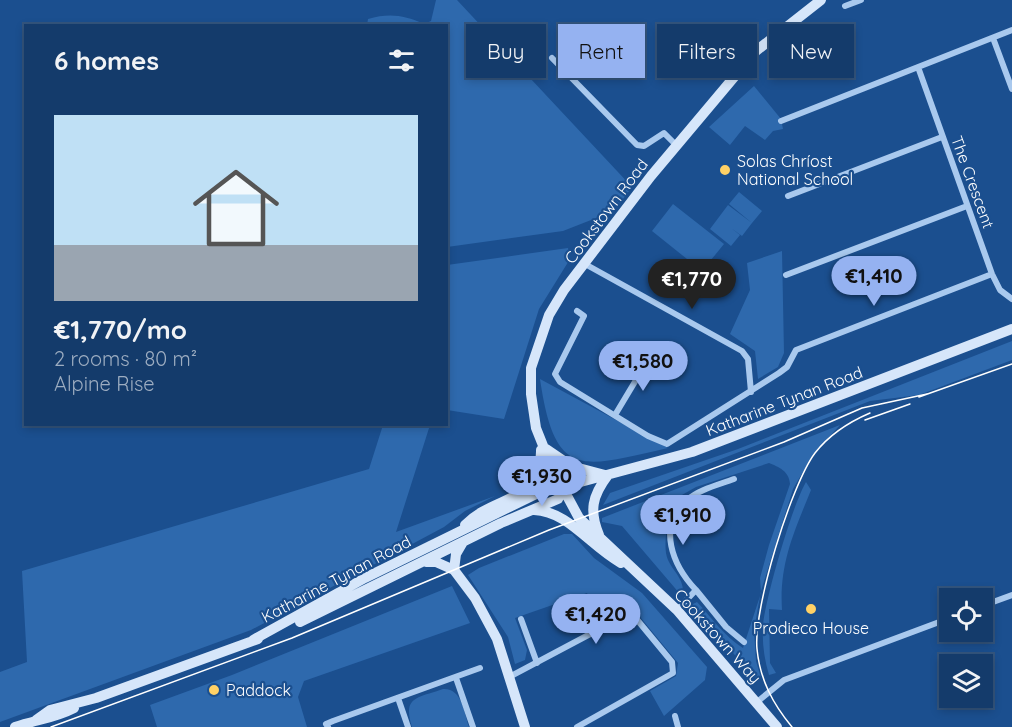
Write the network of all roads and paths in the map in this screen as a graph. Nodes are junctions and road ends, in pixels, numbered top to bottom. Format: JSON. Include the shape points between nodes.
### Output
{"nodes":[{"id":1,"x":821,"y":0,"type":"edge"},
{"id":2,"x":861,"y":0,"type":"edge"},
{"id":3,"x":845,"y":6,"type":"dead end"},
{"id":4,"x":1012,"y":30,"type":"edge"},
{"id":5,"x":993,"y":38,"type":"junction"},
{"id":6,"x":552,"y":58,"type":"dead end"},
{"id":7,"x":918,"y":67,"type":"junction"},
{"id":8,"x":1012,"y":89,"type":"edge"},
{"id":9,"x":781,"y":121,"type":"dead end"},
{"id":10,"x":942,"y":137,"type":"junction"},
{"id":11,"x":676,"y":145,"type":"junction"},
{"id":12,"x":788,"y":196,"type":"dead end"},
{"id":13,"x":967,"y":206,"type":"junction"},
{"id":14,"x":585,"y":264,"type":"junction"},
{"id":15,"x":992,"y":274,"type":"junction"},
{"id":16,"x":786,"y":275,"type":"dead end"},
{"id":17,"x":1012,"y":299,"type":"edge"},
{"id":18,"x":577,"y":311,"type":"dead end"},
{"id":19,"x":1012,"y":329,"type":"edge"},
{"id":20,"x":651,"y":356,"type":"dead end"},
{"id":21,"x":751,"y":392,"type":"junction"},
{"id":22,"x":615,"y":415,"type":"junction"},
{"id":23,"x":541,"y":444,"type":"junction"},
{"id":24,"x":608,"y":475,"type":"junction"},
{"id":25,"x":734,"y":479,"type":"dead end"},
{"id":26,"x":563,"y":489,"type":"junction"},
{"id":27,"x":661,"y":505,"type":"dead end"},
{"id":28,"x":531,"y":510,"type":"junction"},
{"id":29,"x":675,"y":514,"type":"junction"},
{"id":30,"x":461,"y":537,"type":"junction"},
{"id":31,"x":600,"y":538,"type":"junction"},
{"id":32,"x":424,"y":562,"type":"junction"},
{"id":33,"x":631,"y":568,"type":"junction"},
{"id":34,"x":454,"y":570,"type":"junction"},
{"id":35,"x":696,"y":590,"type":"junction"},
{"id":36,"x":1012,"y":595,"type":"edge"},
{"id":37,"x":993,"y":602,"type":"edge"},
{"id":38,"x":677,"y":610,"type":"junction"},
{"id":39,"x":521,"y":619,"type":"dead end"},
{"id":40,"x":939,"y":622,"type":"edge"},
{"id":41,"x":253,"y":640,"type":"junction"},
{"id":42,"x":744,"y":642,"type":"dead end"},
{"id":43,"x":537,"y":663,"type":"junction"},
{"id":44,"x":480,"y":668,"type":"dead end"},
{"id":45,"x":509,"y":677,"type":"junction"},
{"id":46,"x":456,"y":678,"type":"junction"},
{"id":47,"x":398,"y":698,"type":"junction"},
{"id":48,"x":757,"y":702,"type":"junction"},
{"id":49,"x":675,"y":716,"type":"dead end"},
{"id":50,"x":33,"y":723,"type":"edge"},
{"id":51,"x":15,"y":727,"type":"edge"},
{"id":52,"x":328,"y":727,"type":"edge"},
{"id":53,"x":408,"y":727,"type":"edge"},
{"id":54,"x":473,"y":727,"type":"edge"},
{"id":55,"x":525,"y":727,"type":"edge"},
{"id":56,"x":577,"y":727,"type":"edge"},
{"id":57,"x":678,"y":727,"type":"edge"},
{"id":58,"x":777,"y":727,"type":"edge"}],
"edges":[{"from":1,"to":11,"type":"main road","name":"Cookstown Road","via":[[756,51]]},
{"from":2,"to":3,"type":"street"},
{"from":4,"to":5,"type":"street"},
{"from":5,"to":7,"type":"street"},
{"from":5,"to":8,"type":"street"},
{"from":6,"to":11,"type":"street","via":[[637,145],[644,146],[664,133]]},
{"from":7,"to":9,"type":"street"},
{"from":7,"to":10,"type":"street","name":"The Crescent"},
{"from":10,"to":12,"type":"street"},
{"from":10,"to":13,"type":"street","name":"The Crescent"},
{"from":11,"to":14,"type":"main road","name":"Cookstown Road"},
{"from":13,"to":15,"type":"street","name":"The Crescent"},
{"from":13,"to":16,"type":"street"},
{"from":14,"to":21,"type":"street","via":[[742,351],[748,359]]},
{"from":14,"to":23,"type":"main road","name":"Cookstown Road","via":[[549,315],[535,350],[531,394]]},
{"from":15,"to":17,"type":"street","name":"The Crescent","via":[[1000,290]]},
{"from":15,"to":21,"type":"street","via":[[796,350],[787,368]]},
{"from":18,"to":22,"type":"street","via":[[584,316],[555,374],[560,382]]},
{"from":19,"to":24,"type":"main road","name":"Katharine Tynan Road","via":[[699,450]]},
{"from":20,"to":22,"type":"street"},
{"from":21,"to":22,"type":"street","via":[[668,444]]},
{"from":23,"to":24,"type":"main road","via":[[566,464]]},
{"from":23,"to":26,"type":"main road","name":"Cookstown Road"},
{"from":23,"to":30,"type":"main road","via":[[538,475],[531,486],[475,514]]},
{"from":24,"to":26,"type":"main road","name":"Katharine Tynan Road"},
{"from":24,"to":31,"type":"main road","via":[[592,504]]},
{"from":25,"to":29,"type":"street","via":[[693,495]]},
{"from":26,"to":28,"type":"main road","name":"Katharine Tynan Road","via":[[558,499]]},
{"from":26,"to":30,"type":"main road","name":"Katharine Tynan Road","via":[[536,494]]},
{"from":26,"to":31,"type":"main road","name":"Cookstown Way","via":[[582,521]]},
{"from":27,"to":29,"type":"street"},
{"from":28,"to":30,"type":"main road","name":"Katharine Tynan Road"},
{"from":28,"to":33,"type":"main road","via":[[544,510],[565,519],[603,553]]},
{"from":29,"to":35,"type":"street","via":[[671,525],[672,557]]},
{"from":30,"to":32,"type":"main road","name":"Katharine Tynan Road"},
{"from":30,"to":34,"type":"main road"},
{"from":30,"to":41,"type":"main road","name":"Katharine Tynan Road","via":[[365,578]]},
{"from":31,"to":33,"type":"main road","name":"Cookstown Way"},
{"from":32,"to":34,"type":"main road","name":"Katharine Tynan Road","via":[[436,562]]},
{"from":32,"to":41,"type":"main road","name":"Katharine Tynan Road","via":[[334,607]]},
{"from":33,"to":38,"type":"main road","name":"Cookstown Way"},
{"from":34,"to":45,"type":"main road","via":[[475,598],[497,639]]},
{"from":35,"to":38,"type":"street"},
{"from":35,"to":42,"type":"street","via":[[726,627]]},
{"from":36,"to":37,"type":"street"},
{"from":38,"to":48,"type":"main road","name":"Cookstown Way"},
{"from":39,"to":43,"type":"street"},
{"from":40,"to":48,"type":"street","via":[[784,680]]},
{"from":41,"to":50,"type":"main road","name":"Katharine Tynan Road"},
{"from":43,"to":45,"type":"street"},
{"from":43,"to":56,"type":"street","via":[[630,615],[637,618],[672,662],[673,674]]},
{"from":44,"to":46,"type":"street"},
{"from":45,"to":55,"type":"main road"},
{"from":46,"to":47,"type":"street"},
{"from":46,"to":54,"type":"street"},
{"from":47,"to":52,"type":"street","via":[[326,724]]},
{"from":47,"to":53,"type":"street"},
{"from":48,"to":58,"type":"main road","name":"Cookstown Way"},
{"from":49,"to":57,"type":"street"},
{"from":50,"to":51,"type":"main road","name":"Katharine Tynan Road"}]}
